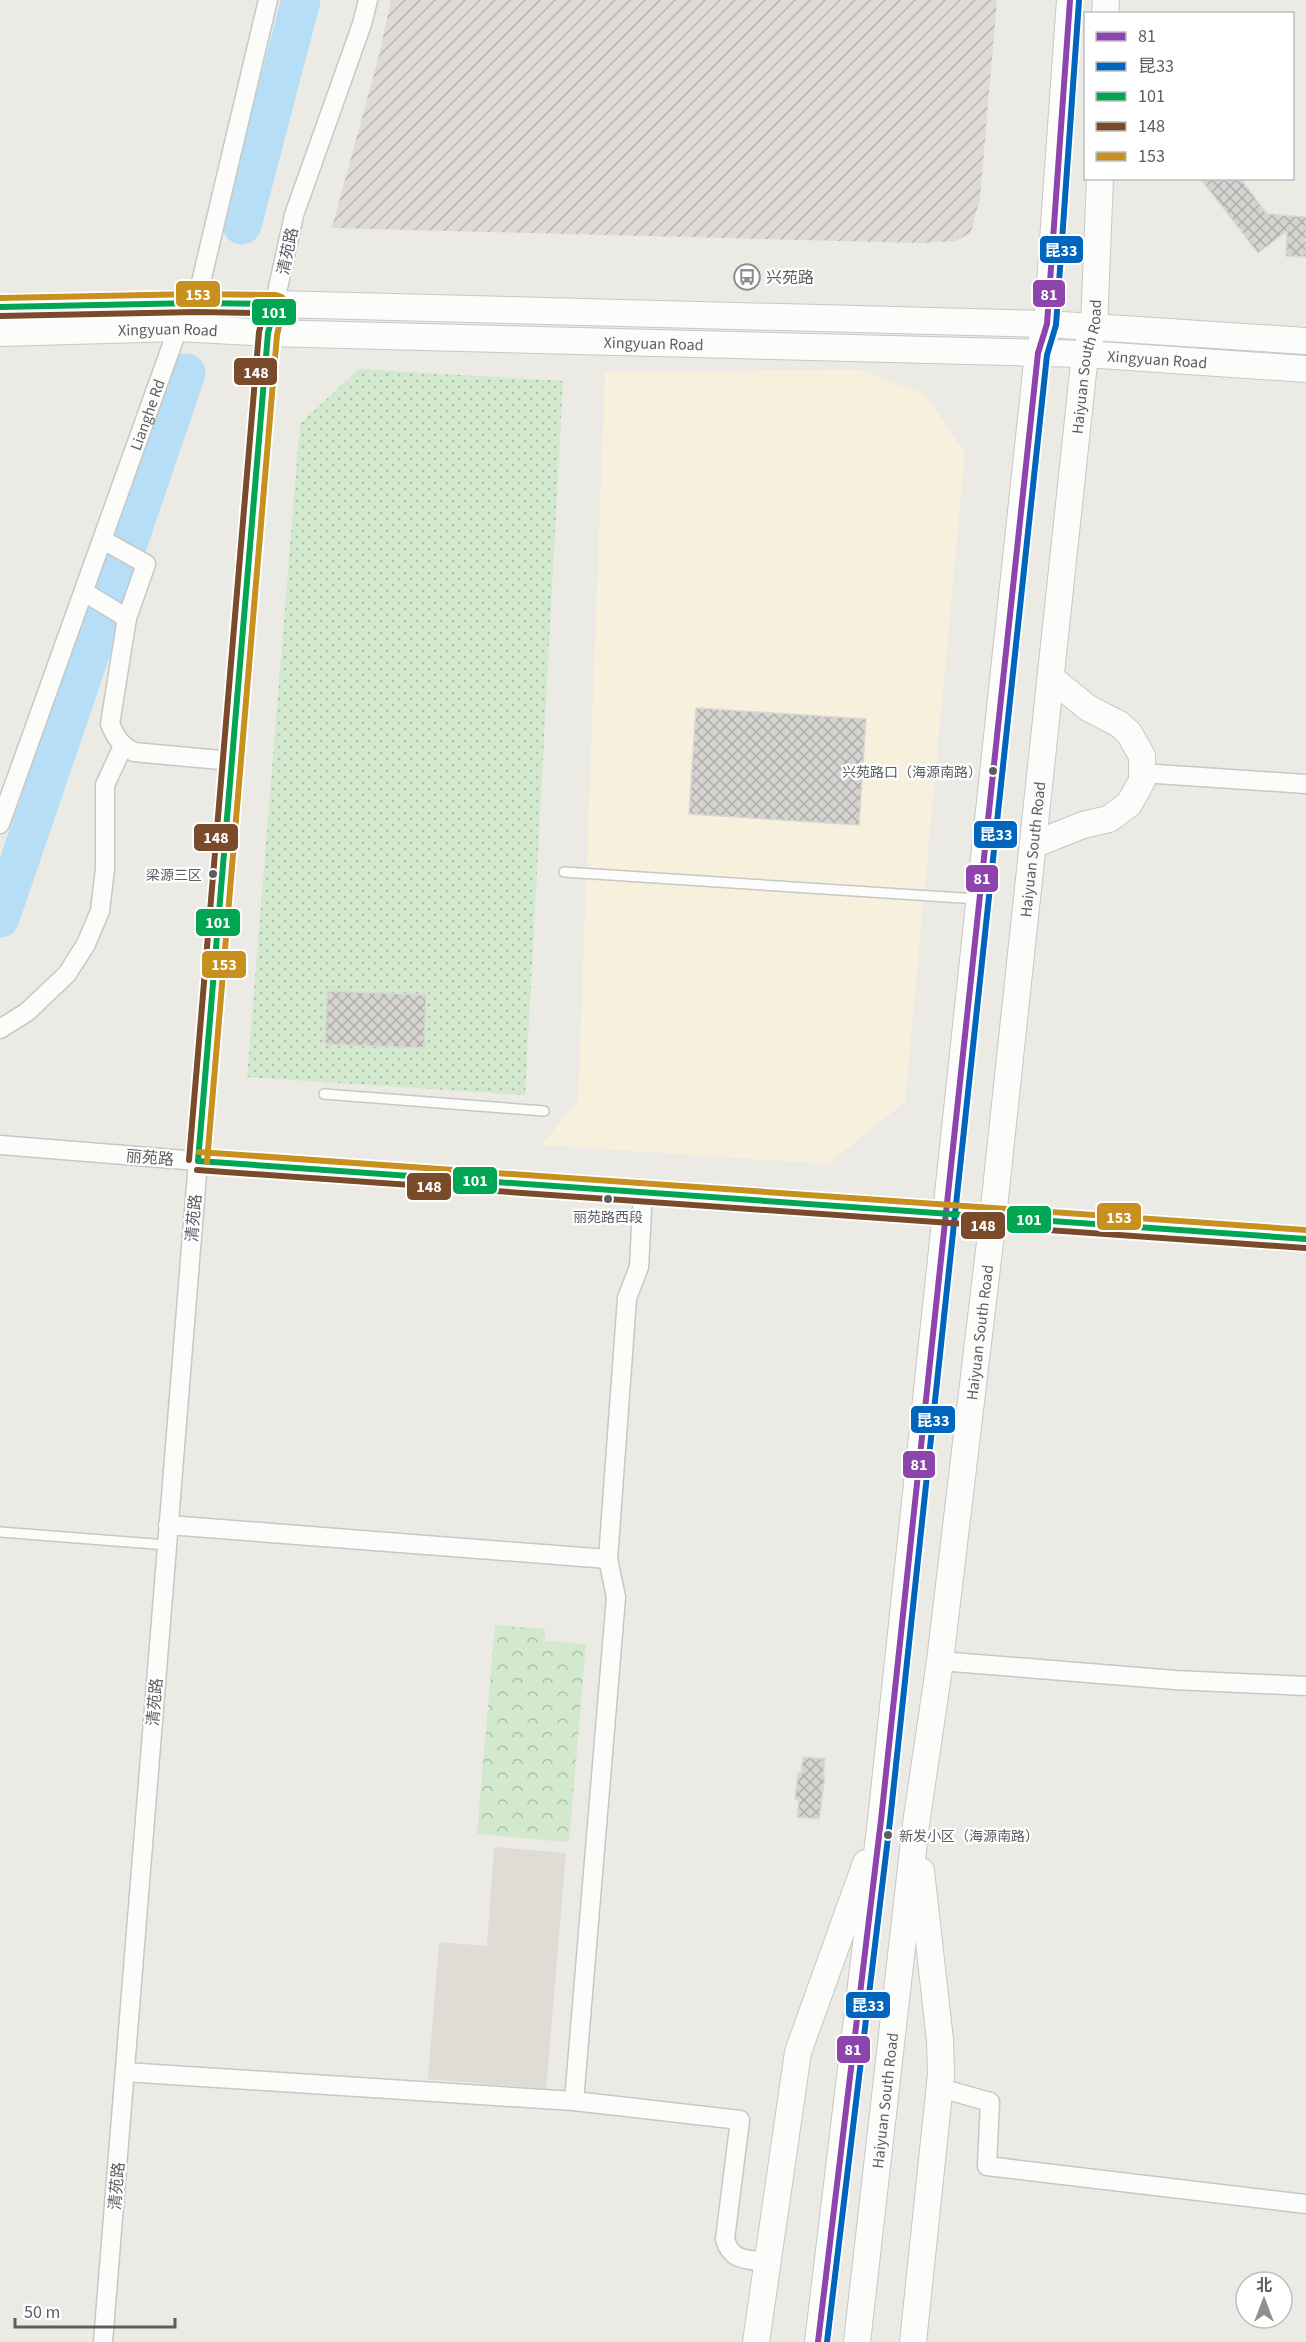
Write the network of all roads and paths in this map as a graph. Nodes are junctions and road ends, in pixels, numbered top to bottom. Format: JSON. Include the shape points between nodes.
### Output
{"nodes":[{"id":1,"x":268,"y":0,"type":"edge"},
{"id":2,"x":368,"y":0,"type":"edge"},
{"id":3,"x":1070,"y":0,"type":"edge"},
{"id":4,"x":1100,"y":180,"type":"edge"},
{"id":5,"x":196,"y":303,"type":"junction"},
{"id":6,"x":276,"y":304,"type":"junction"},
{"id":7,"x":0,"y":307,"type":"edge"},
{"id":8,"x":1047,"y":324,"type":"junction"},
{"id":9,"x":1094,"y":327,"type":"junction"},
{"id":10,"x":178,"y":328,"type":"junction"},
{"id":11,"x":0,"y":333,"type":"edge"},
{"id":12,"x":267,"y":333,"type":"junction"},
{"id":13,"x":1306,"y":342,"type":"edge"},
{"id":14,"x":1038,"y":353,"type":"junction"},
{"id":15,"x":1085,"y":354,"type":"junction"},
{"id":16,"x":1306,"y":369,"type":"edge"},
{"id":17,"x":103,"y":540,"type":"junction"},
{"id":18,"x":84,"y":592,"type":"junction"},
{"id":19,"x":127,"y":618,"type":"junction"},
{"id":20,"x":1051,"y":678,"type":"junction"},
{"id":21,"x":123,"y":746,"type":"junction"},
{"id":22,"x":231,"y":761,"type":"junction"},
{"id":23,"x":1142,"y":773,"type":"junction"},
{"id":24,"x":1306,"y":784,"type":"edge"},
{"id":25,"x":0,"y":824,"type":"edge"},
{"id":26,"x":1033,"y":845,"type":"junction"},
{"id":27,"x":564,"y":872,"type":"dead end"},
{"id":28,"x":980,"y":900,"type":"junction"},
{"id":29,"x":0,"y":1029,"type":"edge"},
{"id":30,"x":324,"y":1094,"type":"dead end"},
{"id":31,"x":544,"y":1111,"type":"dead end"},
{"id":32,"x":0,"y":1144,"type":"edge"},
{"id":33,"x":198,"y":1161,"type":"junction"},
{"id":34,"x":643,"y":1191,"type":"junction"},
{"id":35,"x":947,"y":1213,"type":"junction"},
{"id":36,"x":993,"y":1216,"type":"junction"},
{"id":37,"x":1306,"y":1239,"type":"edge"},
{"id":38,"x":168,"y":1525,"type":"junction"},
{"id":39,"x":0,"y":1532,"type":"edge"},
{"id":40,"x":167,"y":1545,"type":"junction"},
{"id":41,"x":608,"y":1559,"type":"junction"},
{"id":42,"x":940,"y":1661,"type":"junction"},
{"id":43,"x":1306,"y":1686,"type":"edge"},
{"id":44,"x":881,"y":1820,"type":"junction"},
{"id":45,"x":916,"y":1824,"type":"junction"},
{"id":46,"x":125,"y":2072,"type":"junction"},
{"id":47,"x":939,"y":2088,"type":"junction"},
{"id":48,"x":574,"y":2101,"type":"junction"},
{"id":49,"x":1306,"y":2204,"type":"edge"},
{"id":50,"x":767,"y":2262,"type":"junction"},
{"id":51,"x":103,"y":2342,"type":"edge"},
{"id":52,"x":756,"y":2342,"type":"edge"},
{"id":53,"x":818,"y":2342,"type":"edge"},
{"id":54,"x":857,"y":2342,"type":"edge"},
{"id":55,"x":913,"y":2342,"type":"edge"}],
"edges":[{"from":1,"to":5,"type":"street","name":"Lianghe Rd"},
{"from":2,"to":6,"type":"street","name":"清苑路","via":[[294,215]]},
{"from":3,"to":8,"type":"main road"},
{"from":4,"to":9,"type":"main road","name":"Haiyuan South Road"},
{"from":5,"to":6,"type":"main road","name":"Xingyuan Road"},
{"from":5,"to":7,"type":"main road","name":"Xingyuan Road"},
{"from":5,"to":10,"type":"street","name":"Lianghe Rd"},
{"from":6,"to":8,"type":"main road","name":"Xingyuan Road"},
{"from":6,"to":12,"type":"street","name":"清苑路"},
{"from":8,"to":9,"type":"main road","name":"Xingyuan Road"},
{"from":8,"to":14,"type":"main road"},
{"from":9,"to":13,"type":"main road","name":"Xingyuan Road"},
{"from":9,"to":15,"type":"main road","name":"Haiyuan South Road"},
{"from":10,"to":11,"type":"main road","name":"Xingyuan Road"},
{"from":10,"to":12,"type":"main road","name":"Xingyuan Road"},
{"from":10,"to":17,"type":"street","name":"Lianghe Rd"},
{"from":12,"to":14,"type":"main road","name":"Xingyuan Road"},
{"from":12,"to":22,"type":"main road","name":"清苑路"},
{"from":14,"to":15,"type":"main road","name":"Xingyuan Road"},
{"from":14,"to":28,"type":"main road"},
{"from":15,"to":16,"type":"main road","name":"Xingyuan Road"},
{"from":15,"to":20,"type":"main road","name":"Haiyuan South Road"},
{"from":17,"to":18,"type":"street","name":"Lianghe Rd"},
{"from":17,"to":19,"type":"street","via":[[146,564]]},
{"from":18,"to":19,"type":"street"},
{"from":18,"to":25,"type":"street","name":"Lianghe Rd"},
{"from":19,"to":21,"type":"street","via":[[110,724]]},
{"from":20,"to":23,"type":"main road","via":[[1088,708],[1129,733],[1142,756]]},
{"from":20,"to":26,"type":"main road","name":"Haiyuan South Road"},
{"from":21,"to":22,"type":"street","via":[[134,752]]},
{"from":21,"to":29,"type":"street","via":[[105,785],[105,869],[100,911],[86,944],[67,974],[27,1012]]},
{"from":22,"to":33,"type":"main road","name":"清苑路"},
{"from":23,"to":24,"type":"street"},
{"from":23,"to":26,"type":"main road","via":[[1137,793],[1120,813]]},
{"from":26,"to":36,"type":"main road","name":"Haiyuan South Road"},
{"from":27,"to":28,"type":"lane"},
{"from":28,"to":35,"type":"main road"},
{"from":30,"to":31,"type":"lane"},
{"from":32,"to":33,"type":"street","name":"丽苑路"},
{"from":33,"to":34,"type":"main road","name":"丽苑路"},
{"from":33,"to":38,"type":"street","name":"清苑路"},
{"from":34,"to":35,"type":"main road","name":"丽苑路"},
{"from":34,"to":41,"type":"street","via":[[639,1267],[627,1298]]},
{"from":35,"to":36,"type":"main road","name":"丽苑路"},
{"from":35,"to":44,"type":"main road"},
{"from":36,"to":37,"type":"main road","name":"丽苑路"},
{"from":36,"to":42,"type":"main road","name":"Haiyuan South Road"},
{"from":38,"to":40,"type":"street","name":"清苑路"},
{"from":38,"to":41,"type":"street"},
{"from":39,"to":40,"type":"lane"},
{"from":40,"to":46,"type":"street","name":"清苑路"},
{"from":41,"to":48,"type":"street","via":[[616,1597]]},
{"from":42,"to":43,"type":"street"},
{"from":42,"to":45,"type":"main road","name":"Haiyuan South Road"},
{"from":44,"to":50,"type":"main road","via":[[798,2052]]},
{"from":44,"to":53,"type":"main road"},
{"from":45,"to":47,"type":"main road","via":[[940,2040]]},
{"from":45,"to":54,"type":"main road","name":"Haiyuan South Road"},
{"from":46,"to":48,"type":"street"},
{"from":46,"to":51,"type":"street","name":"清苑路"},
{"from":47,"to":49,"type":"street","via":[[990,2103],[987,2166]]},
{"from":47,"to":55,"type":"main road"},
{"from":48,"to":50,"type":"street","via":[[740,2120],[725,2239],[733,2255]]},
{"from":50,"to":52,"type":"main road"}]}
